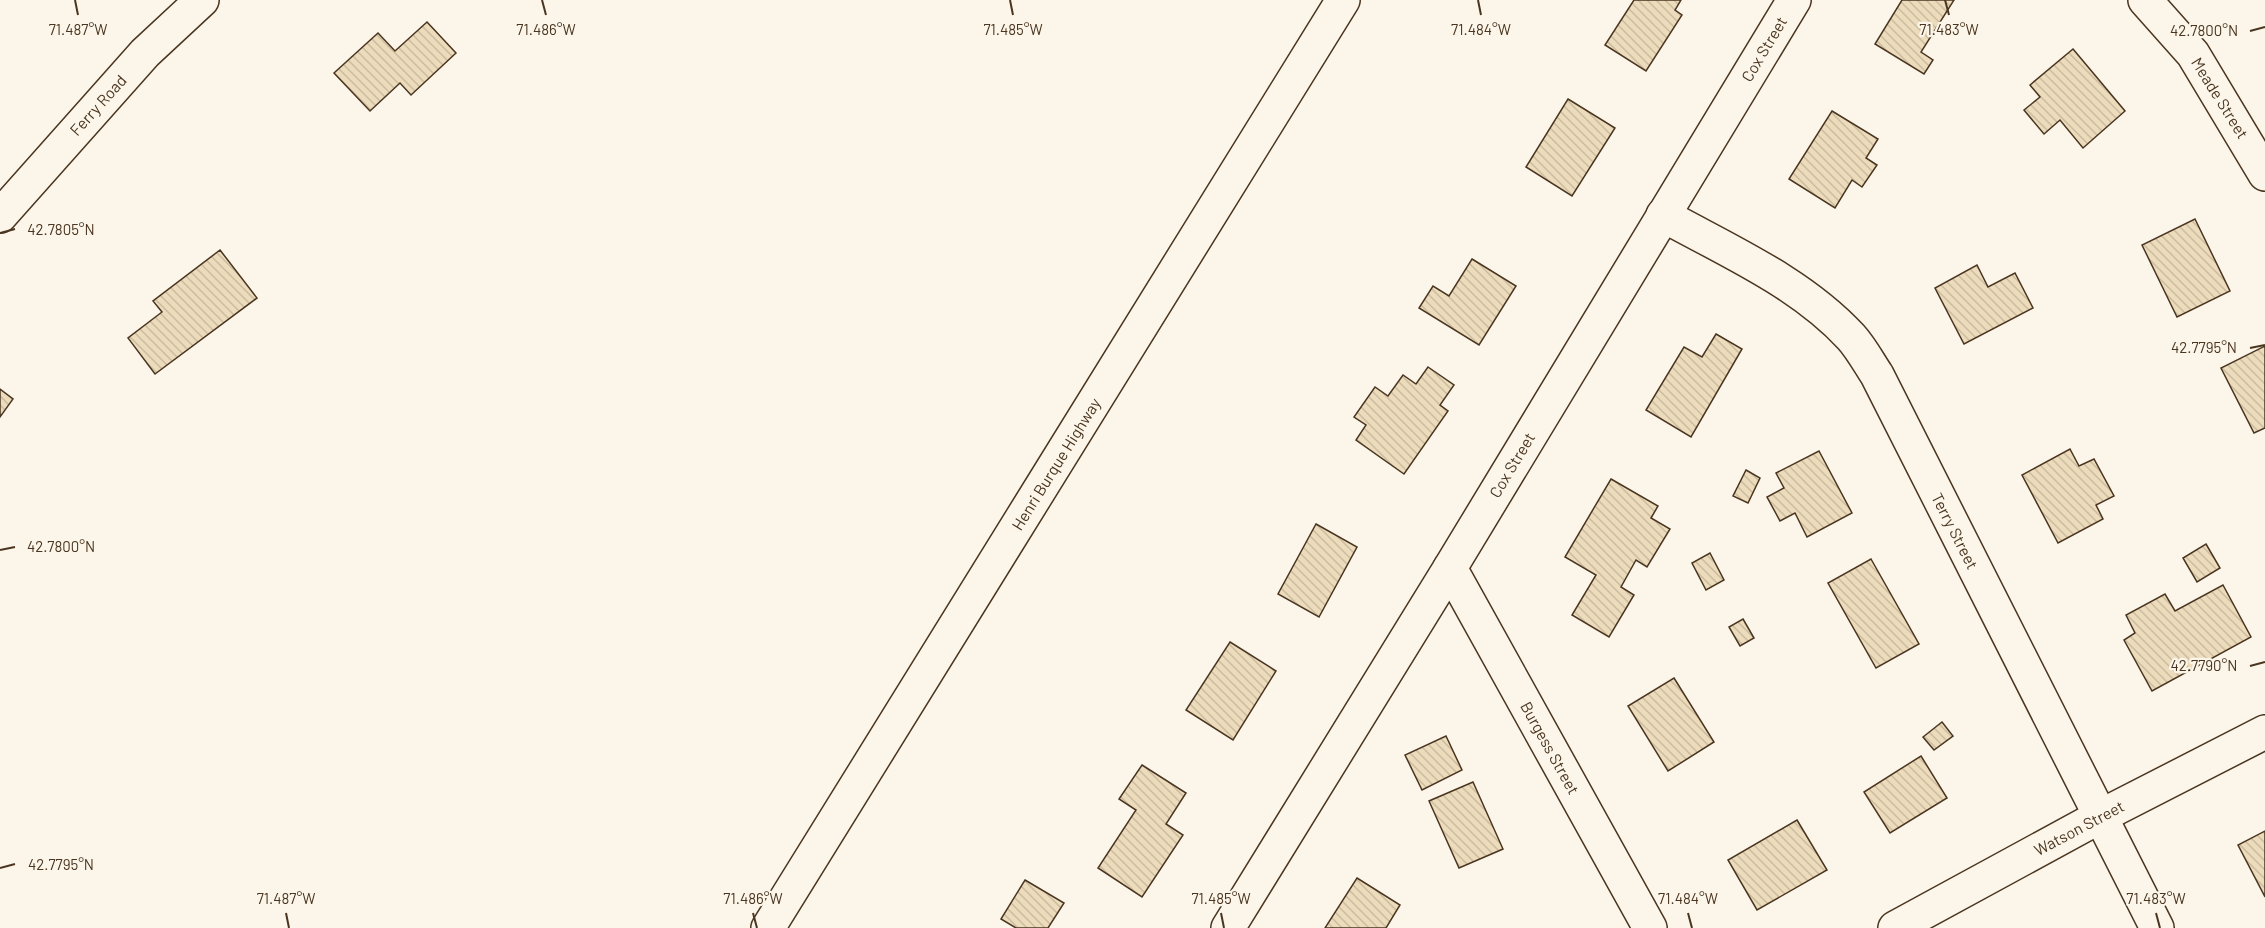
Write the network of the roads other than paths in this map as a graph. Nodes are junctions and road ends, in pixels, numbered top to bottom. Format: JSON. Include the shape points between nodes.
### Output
{"nodes":[{"id":1,"x":202,"y":0,"type":"edge"},
{"id":2,"x":1343,"y":0,"type":"edge"},
{"id":3,"x":1794,"y":0,"type":"edge"},
{"id":4,"x":2145,"y":0,"type":"edge"},
{"id":5,"x":2265,"y":174,"type":"edge"},
{"id":6,"x":1663,"y":215,"type":"junction"},
{"id":7,"x":0,"y":216,"type":"edge"},
{"id":8,"x":1450,"y":568,"type":"junction"},
{"id":9,"x":2265,"y":732,"type":"edge"},
{"id":10,"x":2099,"y":817,"type":"junction"},
{"id":11,"x":768,"y":928,"type":"edge"},
{"id":12,"x":1228,"y":928,"type":"edge"},
{"id":13,"x":1650,"y":928,"type":"edge"},
{"id":14,"x":1895,"y":928,"type":"edge"},
{"id":15,"x":2157,"y":928,"type":"edge"}],
"edges":[{"from":1,"to":7,"type":"street","name":"Ferry Road","via":[[145,53]]},
{"from":2,"to":11,"type":"street","name":"Henri Burque Highway"},
{"from":3,"to":6,"type":"street","name":"Cox Street"},
{"from":4,"to":5,"type":"street","name":"Meade Street","via":[[2193,54]]},
{"from":6,"to":8,"type":"street","name":"Cox Street"},
{"from":6,"to":10,"type":"street","name":"Terry Street","via":[[1778,278],[1820,306],[1853,339],[1877,375]]},
{"from":8,"to":12,"type":"street","name":"Cox Street"},
{"from":8,"to":13,"type":"street","name":"Burgess Street"},
{"from":9,"to":10,"type":"street","name":"Watson Street"},
{"from":10,"to":14,"type":"street","name":"Watson Street"},
{"from":10,"to":15,"type":"street","name":"Terry Street"}]}
